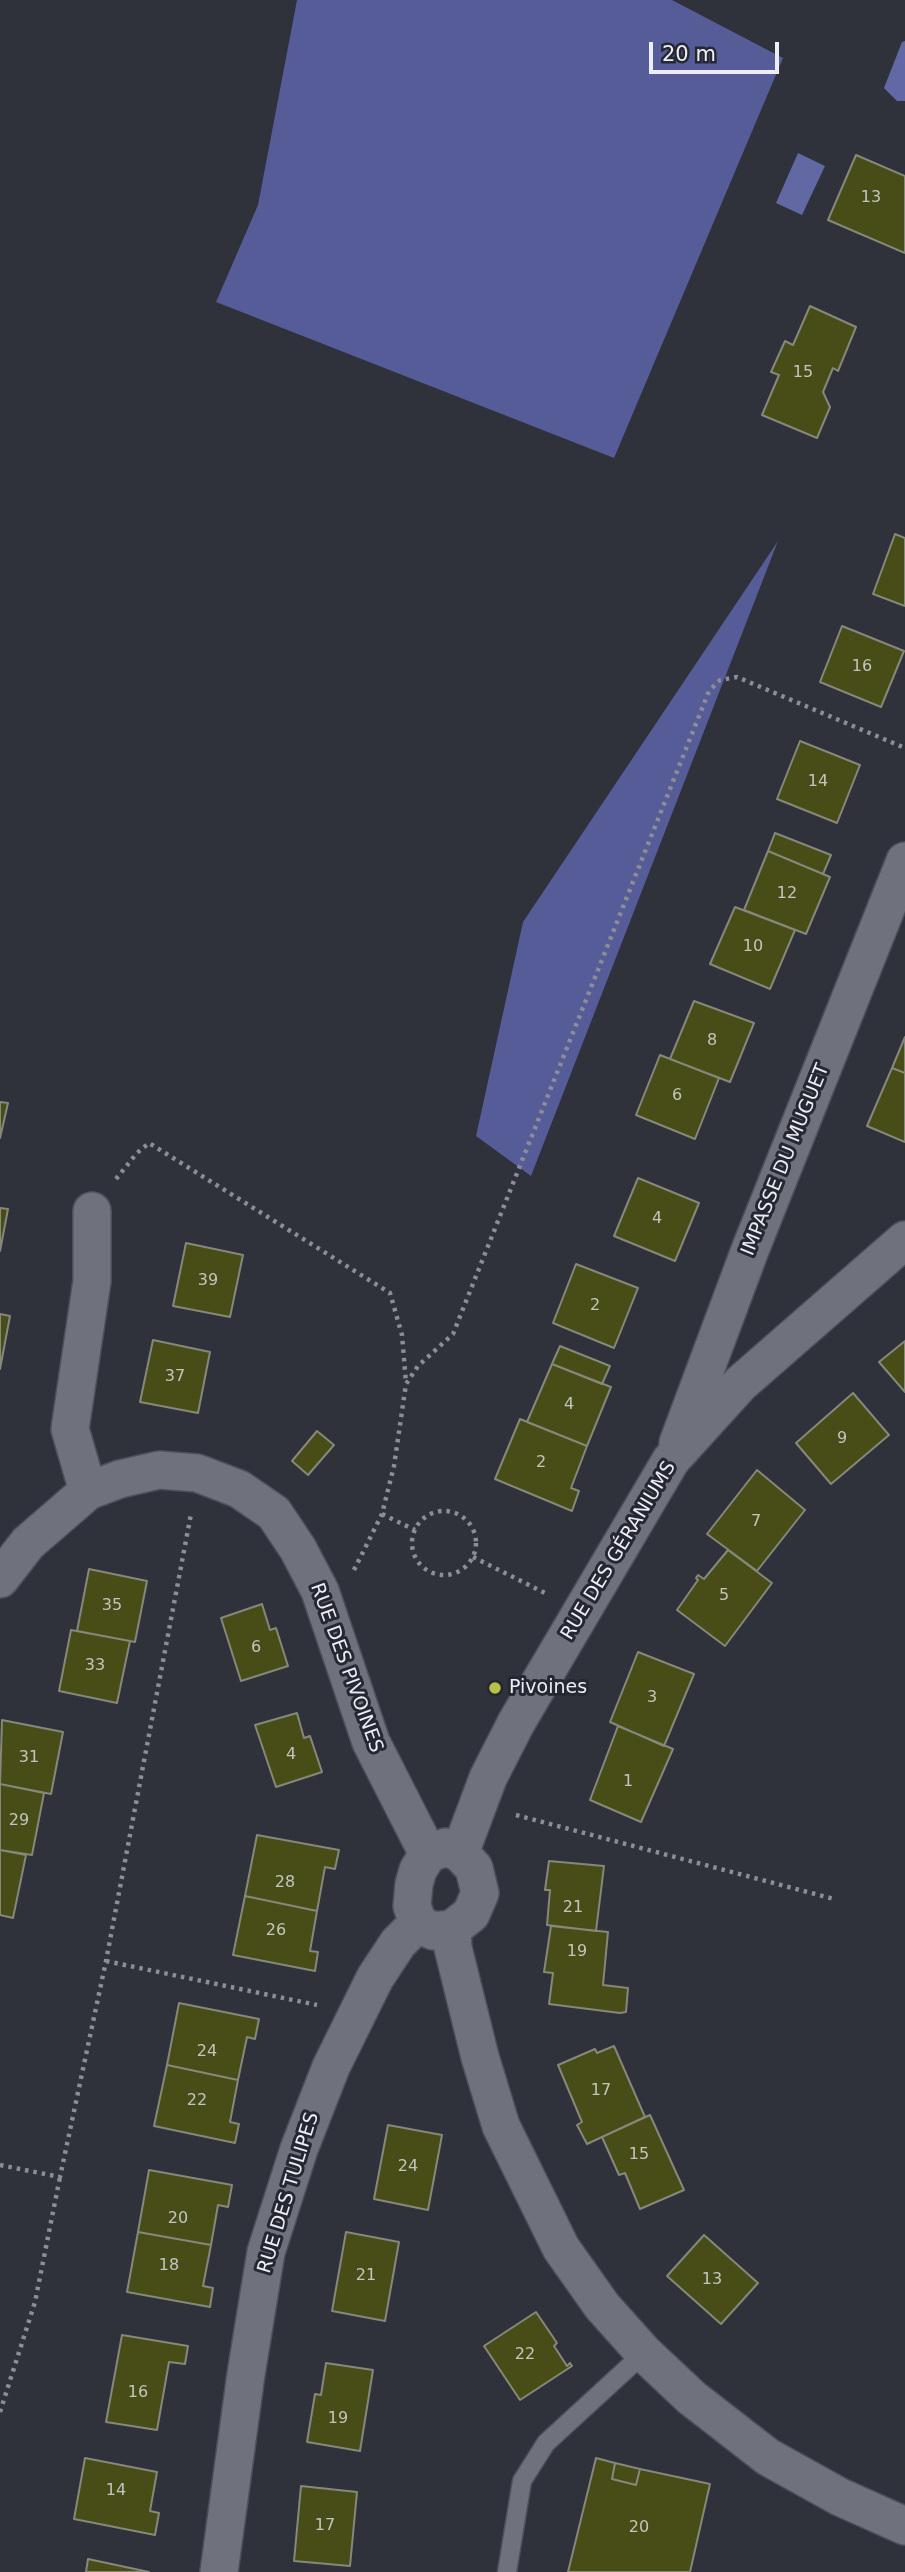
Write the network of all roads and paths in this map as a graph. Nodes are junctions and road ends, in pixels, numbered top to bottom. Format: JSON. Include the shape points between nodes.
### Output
{"nodes":[{"id":1,"x":905,"y":748,"type":"edge"},
{"id":2,"x":905,"y":861,"type":"edge"},
{"id":3,"x":92,"y":1211,"type":"joint"},
{"id":4,"x":905,"y":1240,"type":"edge"},
{"id":5,"x":406,"y":1384,"type":"junction"},
{"id":6,"x":671,"y":1460,"type":"junction"},
{"id":7,"x":197,"y":1473,"type":"junction"},
{"id":8,"x":88,"y":1490,"type":"junction"},
{"id":9,"x":382,"y":1514,"type":"junction"},
{"id":10,"x":415,"y":1530,"type":"junction"},
{"id":11,"x":473,"y":1557,"type":"junction"},
{"id":12,"x":0,"y":1579,"type":"edge"},
{"id":13,"x":320,"y":1591,"type":"junction"},
{"id":14,"x":583,"y":1613,"type":"junction"},
{"id":15,"x":479,"y":1802,"type":"junction"},
{"id":16,"x":444,"y":1854,"type":"junction"},
{"id":17,"x":834,"y":1899,"type":"dead end"},
{"id":18,"x":435,"y":1926,"type":"junction"},
{"id":19,"x":106,"y":1961,"type":"junction"},
{"id":20,"x":354,"y":2018,"type":"junction"},
{"id":21,"x":0,"y":2165,"type":"edge"},
{"id":22,"x":60,"y":2177,"type":"junction"},
{"id":23,"x":644,"y":2353,"type":"junction"},
{"id":24,"x":0,"y":2412,"type":"edge"},
{"id":25,"x":905,"y":2526,"type":"edge"},
{"id":26,"x":219,"y":2572,"type":"edge"},
{"id":27,"x":507,"y":2572,"type":"edge"}],
"edges":[{"from":1,"to":5,"type":"path","via":[[737,677],[720,680],[709,691],[453,1334],[418,1366]]},
{"from":2,"to":6,"type":"street","name":"IMPASSE DU MUGUET"},
{"from":3,"to":5,"type":"path","via":[[149,1143],[390,1293],[402,1335]]},
{"from":3,"to":8,"type":"street","via":[[92,1281],[70,1429]]},
{"from":4,"to":6,"type":"street","name":"RUE DES GÉRANIUMS","via":[[740,1384]]},
{"from":5,"to":9,"type":"path"},
{"from":6,"to":14,"type":"street","name":"RUE DES GÉRANIUMS"},
{"from":7,"to":8,"type":"street","name":"RUE DES PIVOINES","via":[[159,1470]]},
{"from":7,"to":13,"type":"street","name":"RUE DES PIVOINES","via":[[239,1489],[274,1513]]},
{"from":7,"to":19,"type":"path"},
{"from":8,"to":12,"type":"street","via":[[28,1543]]},
{"from":9,"to":10,"type":"path"},
{"from":9,"to":13,"type":"path","via":[[352,1574]]},
{"from":10,"to":11,"type":"path","via":[[412,1546],[418,1562],[430,1572],[447,1575],[462,1569]]},
{"from":10,"to":11,"type":"path","via":[[433,1513],[458,1513],[474,1532]]},
{"from":11,"to":14,"type":"path"},
{"from":13,"to":16,"type":"street","name":"RUE DES PIVOINES","via":[[371,1742]]},
{"from":14,"to":15,"type":"street","name":"RUE DES GÉRANIUMS","via":[[516,1723]]},
{"from":15,"to":16,"type":"street","name":"RUE DES GÉRANIUMS"},
{"from":15,"to":17,"type":"path"},
{"from":16,"to":18,"type":"street","via":[[418,1870],[414,1884],[412,1906]]},
{"from":16,"to":18,"type":"street","via":[[474,1868],[480,1893],[471,1914]]},
{"from":18,"to":20,"type":"street","name":"RUE DES TULIPES","via":[[398,1943]]},
{"from":18,"to":23,"type":"street","via":[[457,1962],[501,2126],[561,2248],[602,2306]]},
{"from":19,"to":20,"type":"path","via":[[321,2006]]},
{"from":19,"to":22,"type":"path"},
{"from":20,"to":26,"type":"street","name":"RUE DES TULIPES","via":[[299,2149],[266,2252]]},
{"from":21,"to":22,"type":"path"},
{"from":22,"to":24,"type":"path","via":[[35,2302]]},
{"from":23,"to":25,"type":"street","via":[[692,2398],[768,2456],[839,2497]]},
{"from":23,"to":27,"type":"lane","via":[[546,2444],[522,2481]]}]}
